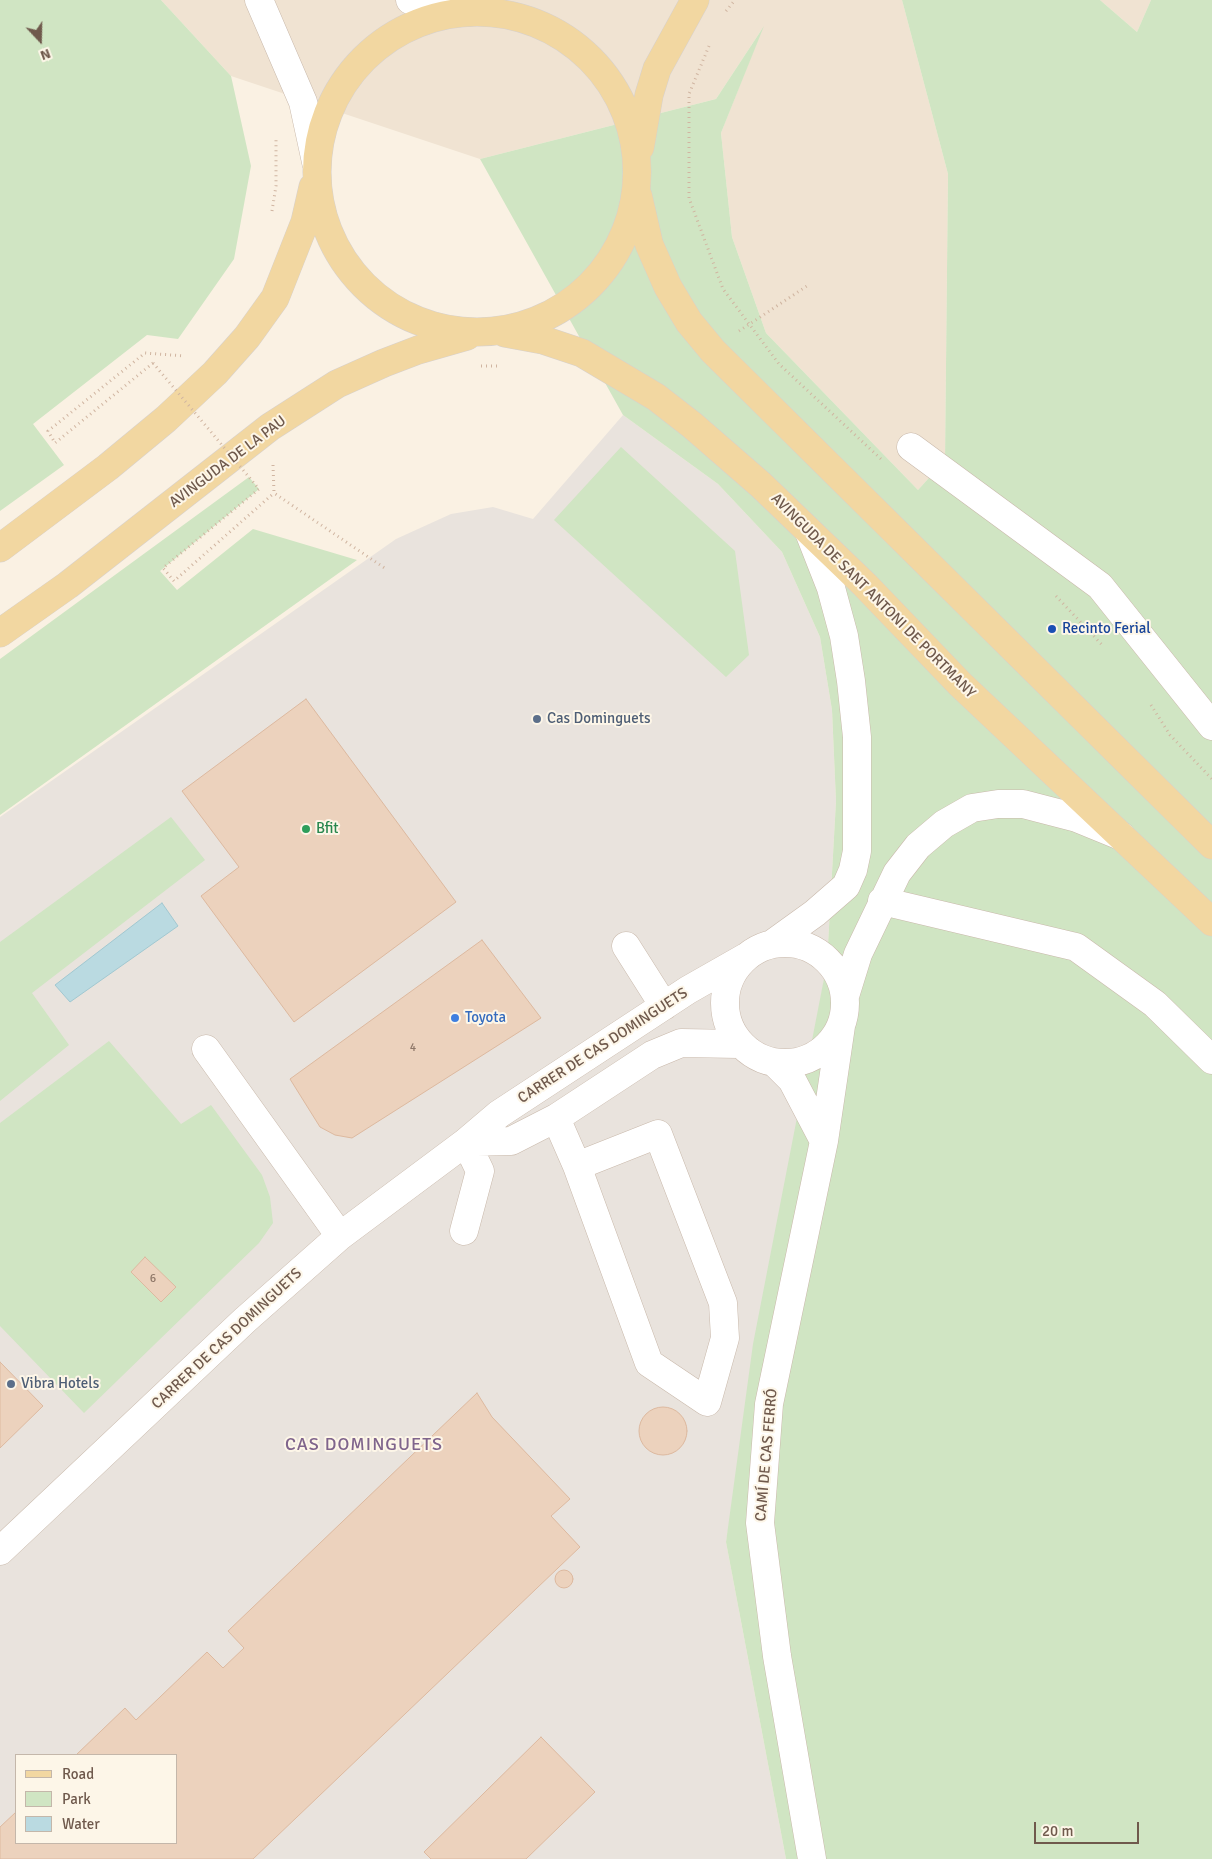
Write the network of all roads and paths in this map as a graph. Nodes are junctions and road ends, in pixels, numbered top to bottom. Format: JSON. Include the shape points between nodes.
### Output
{"nodes":[{"id":1,"x":259,"y":0,"type":"edge"},
{"id":2,"x":410,"y":0,"type":"edge"},
{"id":3,"x":518,"y":0,"type":"edge"},
{"id":4,"x":695,"y":0,"type":"edge"},
{"id":5,"x":735,"y":0,"type":"edge"},
{"id":6,"x":474,"y":12,"type":"junction"},
{"id":7,"x":721,"y":18,"type":"dead end"},
{"id":8,"x":710,"y":43,"type":"dead end"},
{"id":9,"x":276,"y":135,"type":"dead end"},
{"id":10,"x":316,"y":169,"type":"junction"},
{"id":11,"x":637,"y":178,"type":"junction"},
{"id":12,"x":272,"y":214,"type":"dead end"},
{"id":13,"x":807,"y":286,"type":"dead end"},
{"id":14,"x":748,"y":324,"type":"junction"},
{"id":15,"x":487,"y":332,"type":"junction"},
{"id":16,"x":713,"y":350,"type":"junction"},
{"id":17,"x":192,"y":356,"type":"dead end"},
{"id":18,"x":480,"y":366,"type":"dead end"},
{"id":19,"x":498,"y":366,"type":"dead end"},
{"id":20,"x":911,"y":447,"type":"dead end"},
{"id":21,"x":277,"y":458,"type":"dead end"},
{"id":22,"x":886,"y":464,"type":"dead end"},
{"id":23,"x":274,"y":493,"type":"junction"},
{"id":24,"x":809,"y":532,"type":"junction"},
{"id":25,"x":0,"y":548,"type":"edge"},
{"id":26,"x":386,"y":569,"type":"dead end"},
{"id":27,"x":1050,"y":590,"type":"dead end"},
{"id":28,"x":0,"y":634,"type":"edge"},
{"id":29,"x":1104,"y":646,"type":"dead end"},
{"id":30,"x":1146,"y":697,"type":"dead end"},
{"id":31,"x":1212,"y":726,"type":"edge"},
{"id":32,"x":1212,"y":779,"type":"edge"},
{"id":33,"x":1125,"y":838,"type":"junction"},
{"id":34,"x":1212,"y":845,"type":"edge"},
{"id":35,"x":882,"y":902,"type":"junction"},
{"id":36,"x":1212,"y":922,"type":"edge"},
{"id":37,"x":772,"y":944,"type":"junction"},
{"id":38,"x":626,"y":946,"type":"dead end"},
{"id":39,"x":746,"y":957,"type":"junction"},
{"id":40,"x":845,"y":996,"type":"junction"},
{"id":41,"x":664,"y":1006,"type":"junction"},
{"id":42,"x":841,"y":1026,"type":"junction"},
{"id":43,"x":739,"y":1044,"type":"junction"},
{"id":44,"x":206,"y":1049,"type":"dead end"},
{"id":45,"x":1212,"y":1060,"type":"edge"},
{"id":46,"x":776,"y":1064,"type":"junction"},
{"id":47,"x":556,"y":1118,"type":"junction"},
{"id":48,"x":824,"y":1141,"type":"junction"},
{"id":49,"x":466,"y":1142,"type":"junction"},
{"id":50,"x":577,"y":1166,"type":"junction"},
{"id":51,"x":464,"y":1231,"type":"dead end"},
{"id":52,"x":340,"y":1236,"type":"junction"},
{"id":53,"x":0,"y":1551,"type":"edge"},
{"id":54,"x":812,"y":1859,"type":"edge"}],
"edges":[{"from":1,"to":10,"type":"street","via":[[303,102]]},
{"from":2,"to":6,"type":"street"},
{"from":3,"to":6,"type":"main road"},
{"from":4,"to":11,"type":"main road","via":[[657,70],[642,127]]},
{"from":5,"to":7,"type":"path"},
{"from":6,"to":10,"type":"main road","via":[[440,16],[412,25],[387,39],[364,58],[330,105],[321,133]]},
{"from":6,"to":11,"type":"main road","via":[[503,14],[550,29],[590,58],[606,77],[622,105],[635,144]]},
{"from":8,"to":14,"type":"path","via":[[689,94],[689,198],[722,289]]},
{"from":9,"to":12,"type":"path","via":[[276,186]]},
{"from":10,"to":15,"type":"main road","via":[[319,207],[329,237],[344,264],[365,288],[390,308],[418,322],[448,330]]},
{"from":10,"to":25,"type":"main road","via":[[305,222],[275,298],[246,337],[215,373],[166,419]]},
{"from":11,"to":15,"type":"main road","name":"AVINGUDA DE LA PAU","via":[[633,208],[618,249],[592,284],[576,298],[538,320]]},
{"from":11,"to":16,"type":"main road","via":[[649,244],[668,287],[689,322]]},
{"from":13,"to":14,"type":"path"},
{"from":14,"to":16,"type":"path"},
{"from":14,"to":22,"type":"path","via":[[779,364]]},
{"from":15,"to":24,"type":"main road","name":"AVINGUDA DE SANT ANTONI DE PORTMANY","via":[[543,340],[582,353],[656,397],[762,485]]},
{"from":15,"to":28,"type":"main road","name":"AVINGUDA DE LA PAU","via":[[418,350],[337,384],[270,427],[68,586]]},
{"from":16,"to":34,"type":"main road"},
{"from":17,"to":23,"type":"path","bridge":true,"via":[[145,354],[48,431],[55,443],[153,363],[259,489],[163,568],[174,581]]},
{"from":18,"to":19,"type":"path"},
{"from":20,"to":31,"type":"street","via":[[1100,586]]},
{"from":21,"to":23,"type":"path","via":[[273,464]]},
{"from":23,"to":26,"type":"path"},
{"from":24,"to":33,"type":"main road","name":"AVINGUDA DE SANT ANTONI DE PORTMANY","via":[[866,585],[960,684]]},
{"from":24,"to":37,"type":"street","via":[[831,588],[844,636],[851,681],[857,737],[857,852],[846,886]]},
{"from":27,"to":29,"type":"path"},
{"from":30,"to":32,"type":"path","via":[[1170,734]]},
{"from":33,"to":35,"type":"street","via":[[1077,818],[1023,804],[972,808],[944,824],[918,846],[897,872]]},
{"from":33,"to":36,"type":"main road","name":"AVINGUDA DE SANT ANTONI DE PORTMANY"},
{"from":35,"to":40,"type":"street","via":[[858,954]]},
{"from":35,"to":45,"type":"street","via":[[1076,947],[1155,1004]]},
{"from":37,"to":39,"type":"street","via":[[758,948]]},
{"from":37,"to":40,"type":"street","via":[[806,946],[821,954],[841,980]]},
{"from":38,"to":41,"type":"street"},
{"from":39,"to":41,"type":"street","name":"CARRER DE CAS DOMINGUETS"},
{"from":39,"to":43,"type":"street","via":[[733,971],[726,989],[724,1008],[729,1027]]},
{"from":40,"to":42,"type":"street"},
{"from":41,"to":49,"type":"street","name":"CARRER DE CAS DOMINGUETS","via":[[499,1114]]},
{"from":42,"to":46,"type":"street","via":[[832,1042],[821,1052],[806,1060]]},
{"from":42,"to":48,"type":"street","name":"CAMÍ DE CAS FERRÓ"},
{"from":43,"to":46,"type":"street","via":[[754,1055]]},
{"from":43,"to":47,"type":"street","via":[[681,1043],[652,1055]]},
{"from":44,"to":52,"type":"street"},
{"from":46,"to":48,"type":"street","via":[[792,1080]]},
{"from":47,"to":49,"type":"street","via":[[511,1140]]},
{"from":47,"to":50,"type":"street"},
{"from":48,"to":54,"type":"street","name":"CAMÍ DE CAS FERRÓ","via":[[769,1404],[760,1523],[777,1656]]},
{"from":49,"to":51,"type":"street","via":[[480,1171]]},
{"from":49,"to":52,"type":"street","name":"CARRER DE CAS DOMINGUETS"},
{"from":50,"to":50,"type":"street","via":[[649,1363],[707,1402],[725,1338],[723,1303],[658,1134]]},
{"from":52,"to":53,"type":"street","name":"CARRER DE CAS DOMINGUETS","via":[[245,1320]]}]}
